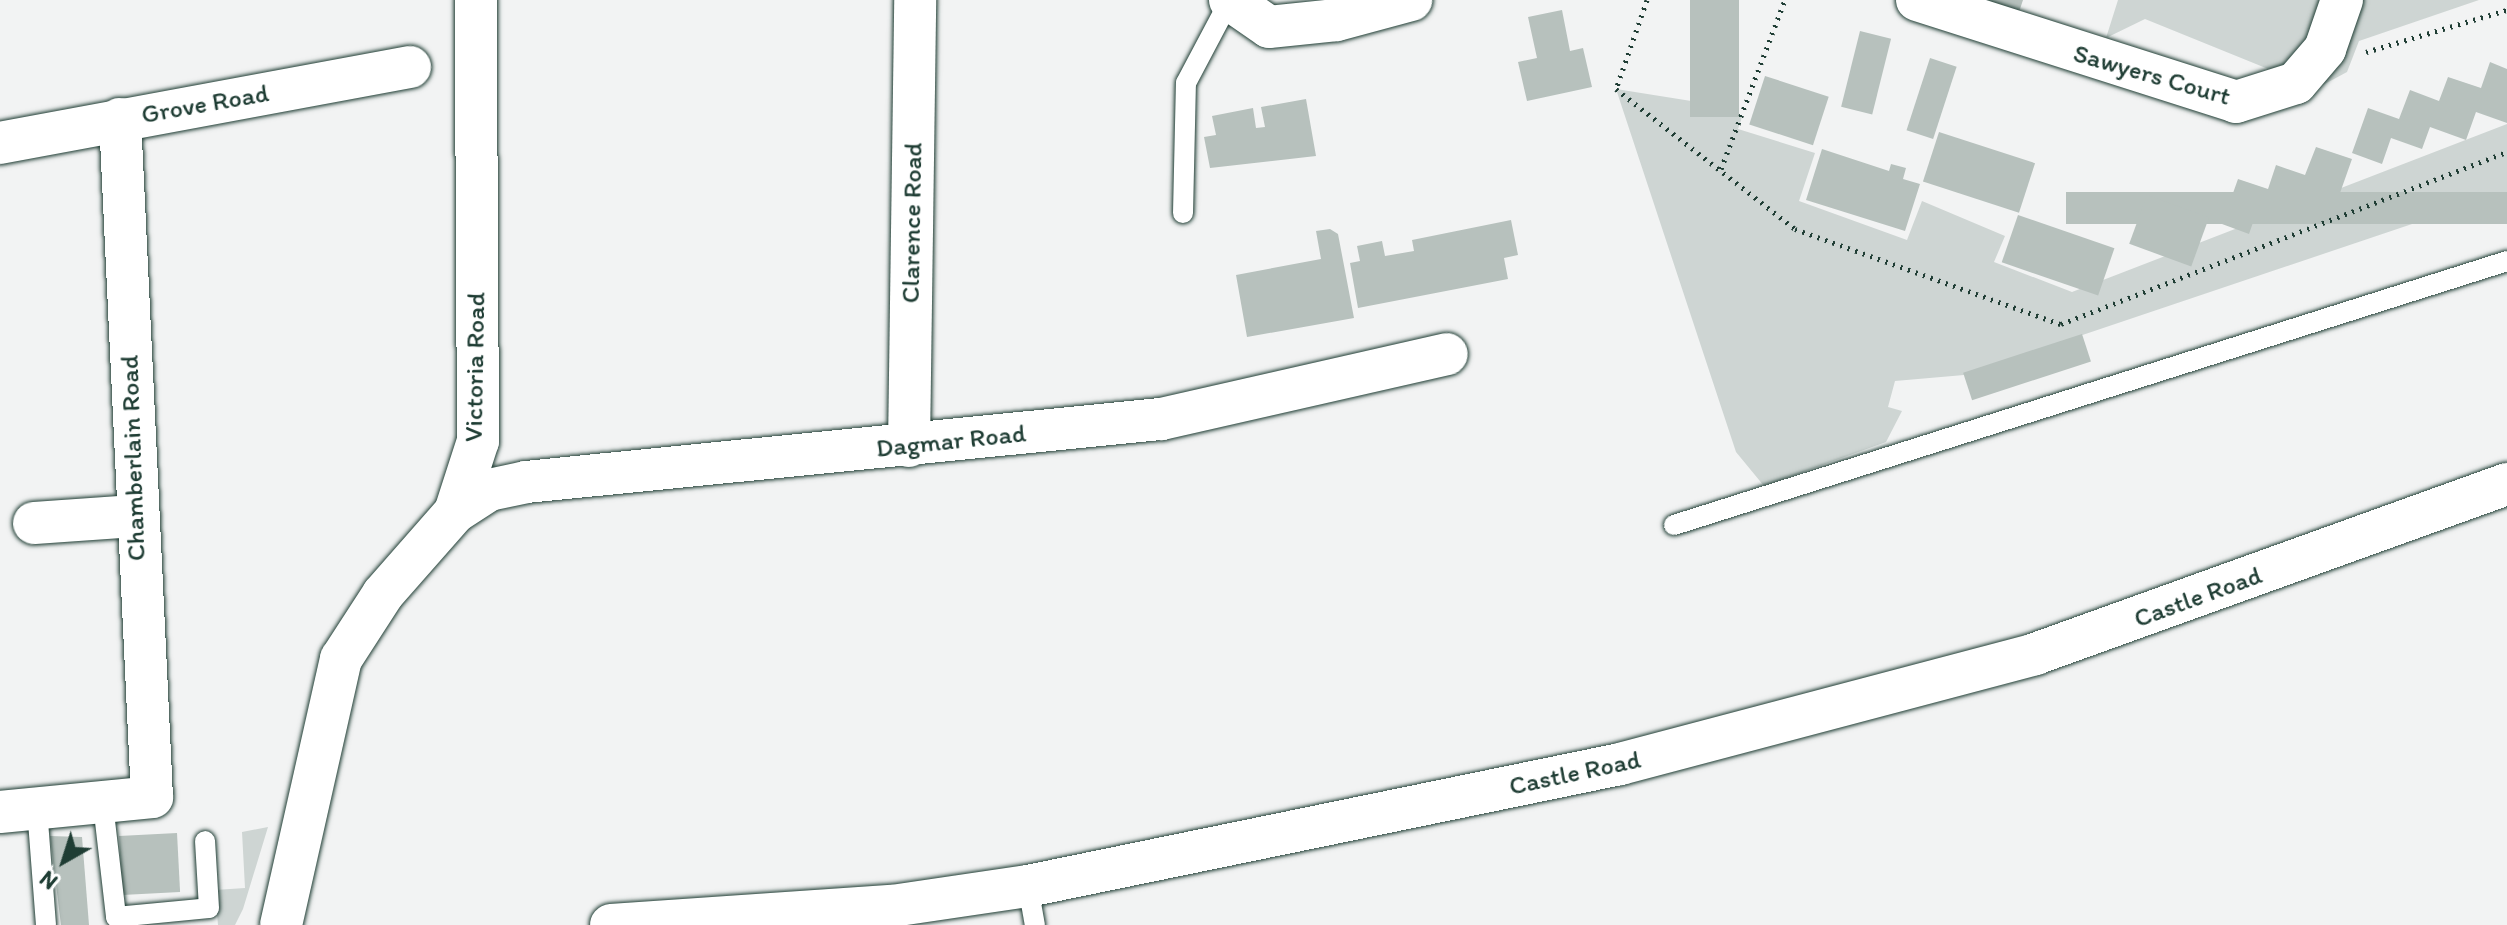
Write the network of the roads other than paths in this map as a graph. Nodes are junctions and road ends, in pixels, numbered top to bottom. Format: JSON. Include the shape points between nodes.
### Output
{"nodes":[{"id":1,"x":476,"y":0,"type":"edge"},
{"id":2,"x":915,"y":0,"type":"edge"},
{"id":3,"x":1230,"y":0,"type":"edge"},
{"id":4,"x":1411,"y":0,"type":"edge"},
{"id":5,"x":1917,"y":0,"type":"edge"},
{"id":6,"x":2342,"y":0,"type":"edge"},
{"id":7,"x":410,"y":67,"type":"dead end"},
{"id":8,"x":120,"y":119,"type":"junction"},
{"id":9,"x":0,"y":143,"type":"edge"},
{"id":10,"x":1183,"y":213,"type":"dead end"},
{"id":11,"x":2507,"y":261,"type":"edge"},
{"id":12,"x":1447,"y":354,"type":"dead end"},
{"id":13,"x":909,"y":446,"type":"junction"},
{"id":14,"x":2507,"y":484,"type":"edge"},
{"id":15,"x":455,"y":512,"type":"junction"},
{"id":16,"x":135,"y":516,"type":"junction"},
{"id":17,"x":34,"y":523,"type":"dead end"},
{"id":18,"x":1674,"y":525,"type":"dead end"},
{"id":19,"x":103,"y":804,"type":"junction"},
{"id":20,"x":19,"y":810,"type":"edge"},
{"id":21,"x":205,"y":841,"type":"dead end"},
{"id":22,"x":1032,"y":905,"type":"edge"},
{"id":23,"x":46,"y":925,"type":"edge"},
{"id":24,"x":281,"y":925,"type":"edge"},
{"id":25,"x":611,"y":925,"type":"edge"}],
"edges":[{"from":1,"to":15,"type":"street","name":"Victoria Road","via":[[478,441]]},
{"from":2,"to":13,"type":"street","name":"Clarence Road"},
{"from":3,"to":4,"type":"street","via":[[1269,27],[1337,20]]},
{"from":3,"to":10,"type":"lane","via":[[1186,83]]},
{"from":5,"to":6,"type":"street","name":"Sawyers Court","via":[[2236,102],[2296,83],[2325,49]]},
{"from":7,"to":8,"type":"street","name":"Grove Road"},
{"from":8,"to":9,"type":"street","name":"Grove Road"},
{"from":8,"to":16,"type":"street","name":"Chamberlain Road"},
{"from":11,"to":18,"type":"lane"},
{"from":12,"to":13,"type":"street","name":"Dagmar Road","via":[[1161,419]]},
{"from":13,"to":15,"type":"street","name":"Dagmar Road","via":[[526,482],[489,490]]},
{"from":14,"to":22,"type":"street","name":"Castle Road","via":[[2035,654],[1842,709]]},
{"from":15,"to":24,"type":"street","name":"Victoria Road","via":[[383,594],[341,659]]},
{"from":16,"to":17,"type":"street"},
{"from":16,"to":19,"type":"street","name":"Chamberlain Road","via":[[152,797]]},
{"from":19,"to":20,"type":"street"},
{"from":19,"to":21,"type":"lane","via":[[116,917],[209,908]]},
{"from":20,"to":23,"type":"lane"},
{"from":22,"to":25,"type":"street","name":"Castle Road","via":[[892,906]]}]}
